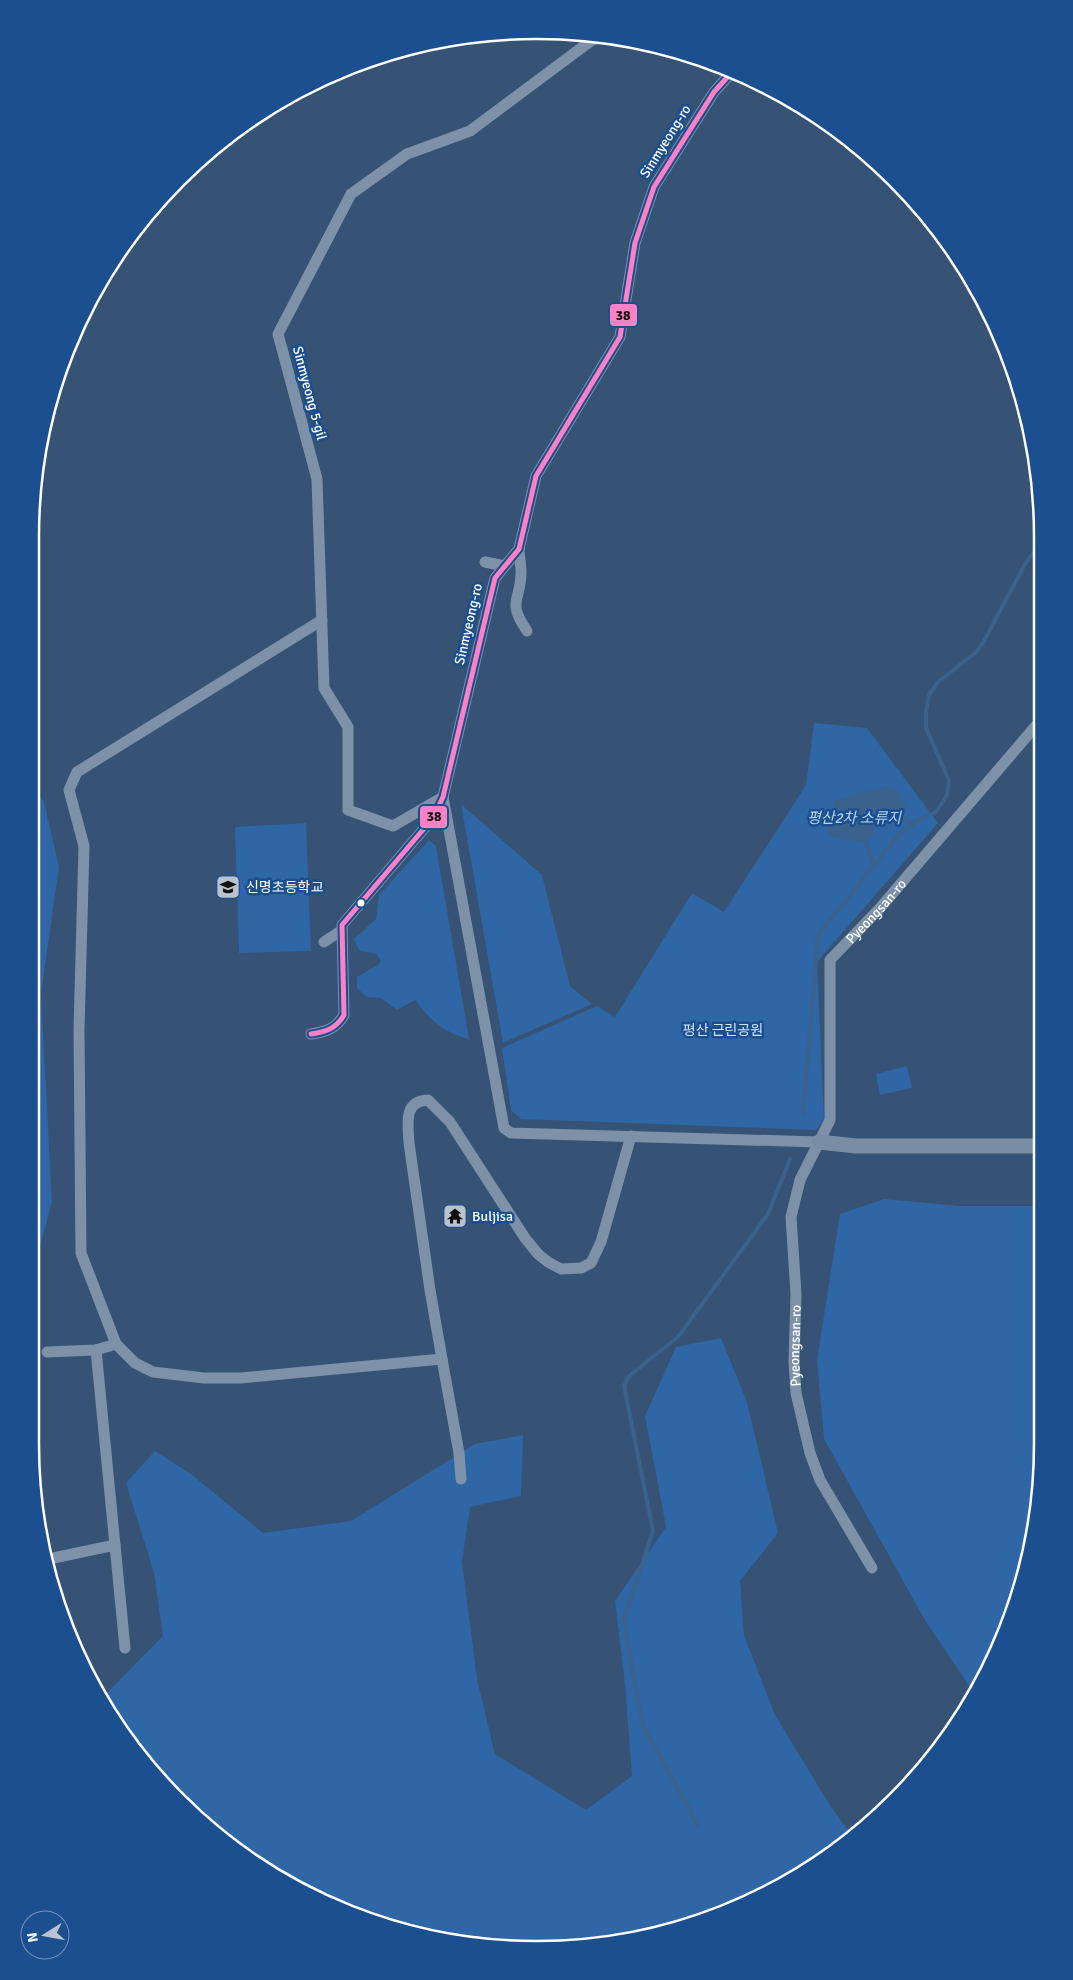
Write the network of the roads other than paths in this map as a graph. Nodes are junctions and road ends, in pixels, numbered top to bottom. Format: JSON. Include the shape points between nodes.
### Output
{"nodes":[{"id":1,"x":589,"y":42,"type":"edge"},
{"id":2,"x":727,"y":77,"type":"edge"},
{"id":3,"x":518,"y":549,"type":"junction"},
{"id":4,"x":485,"y":562,"type":"dead end"},
{"id":5,"x":505,"y":566,"type":"junction"},
{"id":6,"x":322,"y":620,"type":"junction"},
{"id":7,"x":527,"y":631,"type":"dead end"},
{"id":8,"x":1034,"y":728,"type":"edge"},
{"id":9,"x":443,"y":797,"type":"junction"},
{"id":10,"x":342,"y":930,"type":"junction"},
{"id":11,"x":324,"y":942,"type":"dead end"},
{"id":12,"x":310,"y":1034,"type":"dead end"},
{"id":13,"x":631,"y":1136,"type":"junction"},
{"id":14,"x":819,"y":1142,"type":"junction"},
{"id":15,"x":1034,"y":1146,"type":"edge"},
{"id":16,"x":116,"y":1344,"type":"junction"},
{"id":17,"x":96,"y":1350,"type":"junction"},
{"id":18,"x":47,"y":1352,"type":"dead end"},
{"id":19,"x":442,"y":1359,"type":"junction"},
{"id":20,"x":461,"y":1479,"type":"dead end"},
{"id":21,"x":115,"y":1545,"type":"junction"},
{"id":22,"x":52,"y":1558,"type":"edge"},
{"id":23,"x":872,"y":1568,"type":"dead end"},
{"id":24,"x":125,"y":1648,"type":"dead end"}],
"edges":[{"from":1,"to":6,"type":"street","name":"Sinmyeong 5-gil","via":[[470,131],[407,154],[351,194],[278,334],[318,479]]},
{"from":2,"to":3,"type":"street","name":"Sinmyeong-ro","via":[[714,92],[654,187],[635,243],[620,337],[536,476]]},
{"from":3,"to":5,"type":"street","name":"Sinmyeong-ro"},
{"from":3,"to":7,"type":"street","via":[[522,573],[515,607]]},
{"from":4,"to":5,"type":"street"},
{"from":5,"to":9,"type":"street","name":"Sinmyeong-ro","via":[[495,578]]},
{"from":6,"to":9,"type":"street","name":"Sinmyeong 5-gil","via":[[324,688],[348,727],[348,810],[393,826]]},
{"from":6,"to":16,"type":"street","via":[[77,772],[68,790],[84,846],[79,1030],[81,1253]]},
{"from":8,"to":14,"type":"street","name":"Pyeongsan-ro","via":[[880,908],[830,960],[830,1120]]},
{"from":9,"to":10,"type":"street","name":"Sinmyeong-ro","via":[[433,818],[342,925]]},
{"from":9,"to":13,"type":"street","via":[[504,1128],[511,1133]]},
{"from":10,"to":11,"type":"street"},
{"from":10,"to":12,"type":"street","via":[[344,1016],[332,1030]]},
{"from":13,"to":14,"type":"street"},
{"from":13,"to":19,"type":"street","via":[[601,1242],[591,1263],[581,1268],[562,1269],[538,1254],[525,1238],[450,1122],[428,1100],[418,1100],[411,1106],[409,1143]]},
{"from":14,"to":15,"type":"street","via":[[856,1146]]},
{"from":14,"to":23,"type":"street","name":"Pyeongsan-ro","via":[[800,1180],[792,1217],[796,1393],[820,1480]]},
{"from":16,"to":17,"type":"street"},
{"from":16,"to":19,"type":"street","via":[[135,1363],[153,1372],[204,1378],[241,1378]]},
{"from":17,"to":18,"type":"street"},
{"from":17,"to":21,"type":"street"},
{"from":19,"to":20,"type":"street"},
{"from":21,"to":22,"type":"street"},
{"from":21,"to":24,"type":"street"}]}
